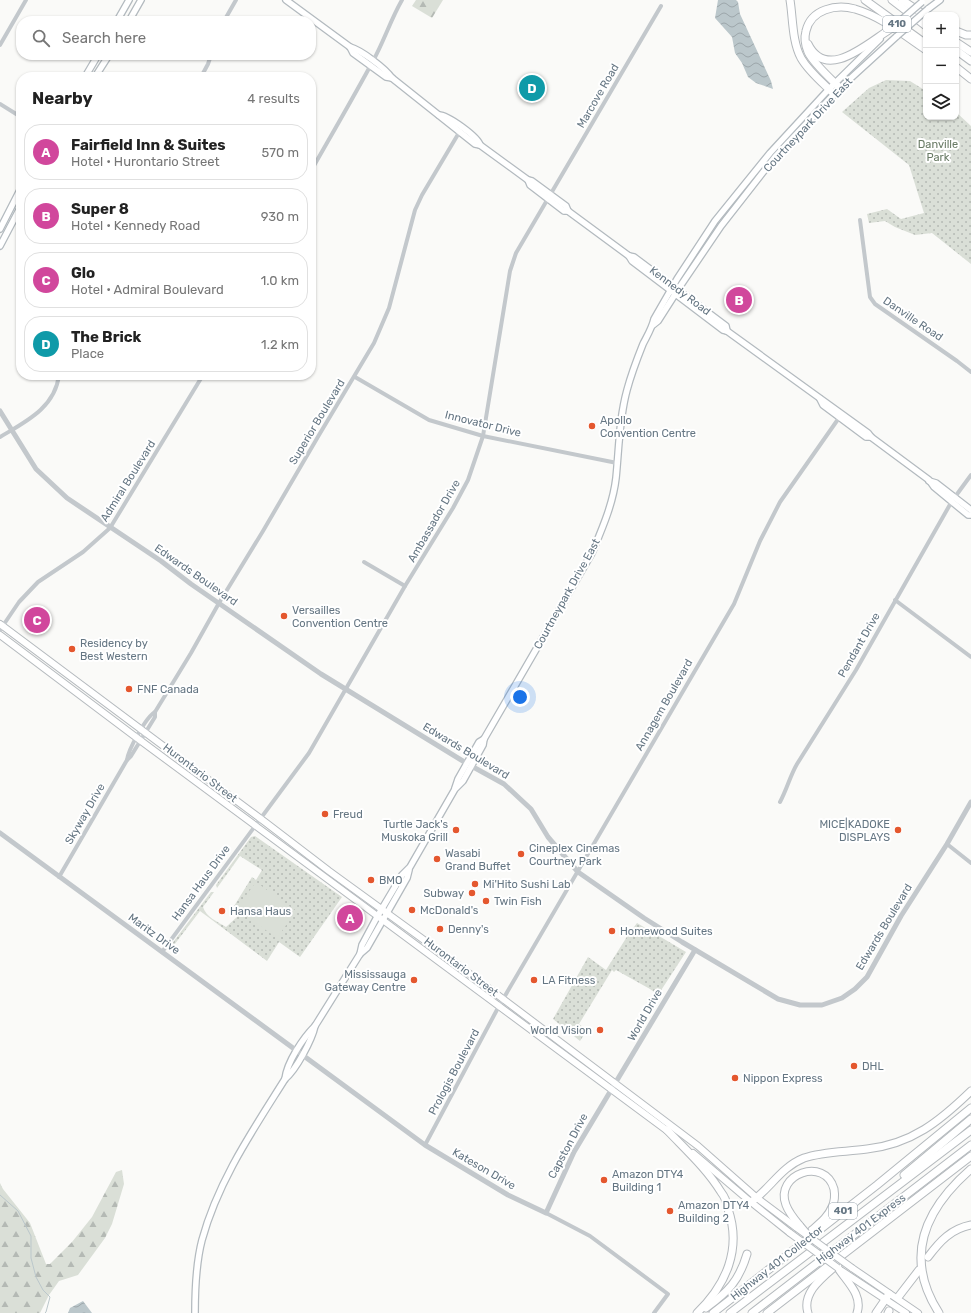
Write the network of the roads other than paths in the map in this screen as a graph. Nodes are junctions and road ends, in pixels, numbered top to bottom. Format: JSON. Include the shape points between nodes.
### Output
{"nodes":[{"id":1,"x":26,"y":0,"type":"edge"},
{"id":2,"x":129,"y":0,"type":"edge"},
{"id":3,"x":140,"y":0,"type":"edge"},
{"id":4,"x":236,"y":0,"type":"edge"},
{"id":5,"x":286,"y":0,"type":"edge"},
{"id":6,"x":402,"y":0,"type":"edge"},
{"id":7,"x":790,"y":0,"type":"edge"},
{"id":8,"x":865,"y":0,"type":"edge"},
{"id":9,"x":892,"y":0,"type":"edge"},
{"id":10,"x":898,"y":0,"type":"edge"},
{"id":11,"x":902,"y":0,"type":"edge"},
{"id":12,"x":940,"y":0,"type":"edge"},
{"id":13,"x":923,"y":1,"type":"edge"},
{"id":14,"x":661,"y":6,"type":"dead end"},
{"id":15,"x":925,"y":12,"type":"edge"},
{"id":16,"x":928,"y":12,"type":"edge"},
{"id":17,"x":17,"y":16,"type":"edge"},
{"id":18,"x":121,"y":16,"type":"edge"},
{"id":19,"x":132,"y":16,"type":"edge"},
{"id":20,"x":227,"y":16,"type":"edge"},
{"id":21,"x":308,"y":16,"type":"edge"},
{"id":22,"x":923,"y":16,"type":"edge"},
{"id":23,"x":16,"y":17,"type":"edge"},
{"id":24,"x":923,"y":18,"type":"edge"},
{"id":25,"x":316,"y":22,"type":"edge"},
{"id":26,"x":923,"y":24,"type":"edge"},
{"id":27,"x":807,"y":28,"type":"junction"},
{"id":28,"x":892,"y":28,"type":"junction"},
{"id":29,"x":959,"y":32,"type":"edge"},
{"id":30,"x":971,"y":36,"type":"edge"},
{"id":31,"x":923,"y":42,"type":"edge"},
{"id":32,"x":959,"y":44,"type":"edge"},
{"id":33,"x":0,"y":45,"type":"edge"},
{"id":34,"x":923,"y":48,"type":"edge"},
{"id":35,"x":959,"y":52,"type":"edge"},
{"id":36,"x":971,"y":52,"type":"edge"},
{"id":37,"x":95,"y":60,"type":"edge"},
{"id":38,"x":106,"y":60,"type":"edge"},
{"id":39,"x":209,"y":60,"type":"edge"},
{"id":40,"x":971,"y":61,"type":"edge"},
{"id":41,"x":372,"y":63,"type":"junction"},
{"id":42,"x":959,"y":69,"type":"edge"},
{"id":43,"x":88,"y":72,"type":"edge"},
{"id":44,"x":98,"y":72,"type":"edge"},
{"id":45,"x":204,"y":72,"type":"edge"},
{"id":46,"x":971,"y":79,"type":"edge"},
{"id":47,"x":834,"y":83,"type":"junction"},
{"id":48,"x":840,"y":88,"type":"junction"},
{"id":49,"x":829,"y":89,"type":"junction"},
{"id":50,"x":834,"y":94,"type":"junction"},
{"id":51,"x":0,"y":104,"type":"edge"},
{"id":52,"x":16,"y":114,"type":"edge"},
{"id":53,"x":461,"y":130,"type":"junction"},
{"id":54,"x":316,"y":162,"type":"edge"},
{"id":55,"x":549,"y":197,"type":"junction"},
{"id":56,"x":16,"y":202,"type":"edge"},
{"id":57,"x":16,"y":216,"type":"edge"},
{"id":58,"x":860,"y":220,"type":"dead end"},
{"id":59,"x":0,"y":229,"type":"edge"},
{"id":60,"x":0,"y":246,"type":"edge"},
{"id":61,"x":674,"y":290,"type":"junction"},
{"id":62,"x":971,"y":372,"type":"edge"},
{"id":63,"x":355,"y":377,"type":"junction"},
{"id":64,"x":58,"y":380,"type":"edge"},
{"id":65,"x":200,"y":380,"type":"edge"},
{"id":66,"x":0,"y":411,"type":"edge"},
{"id":67,"x":841,"y":416,"type":"junction"},
{"id":68,"x":12,"y":430,"type":"junction"},
{"id":69,"x":483,"y":436,"type":"junction"},
{"id":70,"x":0,"y":437,"type":"edge"},
{"id":71,"x":617,"y":462,"type":"junction"},
{"id":72,"x":971,"y":475,"type":"edge"},
{"id":73,"x":953,"y":499,"type":"junction"},
{"id":74,"x":971,"y":510,"type":"edge"},
{"id":75,"x":971,"y":515,"type":"edge"},
{"id":76,"x":110,"y":528,"type":"junction"},
{"id":77,"x":364,"y":562,"type":"dead end"},
{"id":78,"x":405,"y":586,"type":"junction"},
{"id":79,"x":895,"y":600,"type":"junction"},
{"id":80,"x":219,"y":603,"type":"junction"},
{"id":81,"x":1,"y":627,"type":"edge"},
{"id":82,"x":0,"y":635,"type":"edge"},
{"id":83,"x":971,"y":657,"type":"edge"},
{"id":84,"x":346,"y":691,"type":"junction"},
{"id":85,"x":143,"y":731,"type":"junction"},
{"id":86,"x":139,"y":739,"type":"junction"},
{"id":87,"x":469,"y":764,"type":"junction"},
{"id":88,"x":780,"y":802,"type":"dead end"},
{"id":89,"x":971,"y":802,"type":"edge"},
{"id":90,"x":260,"y":818,"type":"junction"},
{"id":91,"x":255,"y":825,"type":"junction"},
{"id":92,"x":0,"y":833,"type":"edge"},
{"id":93,"x":947,"y":844,"type":"junction"},
{"id":94,"x":971,"y":862,"type":"edge"},
{"id":95,"x":578,"y":872,"type":"junction"},
{"id":96,"x":59,"y":877,"type":"junction"},
{"id":97,"x":385,"y":911,"type":"junction"},
{"id":98,"x":380,"y":919,"type":"junction"},
{"id":99,"x":695,"y":950,"type":"junction"},
{"id":100,"x":162,"y":952,"type":"junction"},
{"id":101,"x":504,"y":999,"type":"junction"},
{"id":102,"x":499,"y":1006,"type":"junction"},
{"id":103,"x":315,"y":1026,"type":"junction"},
{"id":104,"x":297,"y":1051,"type":"junction"},
{"id":105,"x":302,"y":1055,"type":"junction"},
{"id":106,"x":285,"y":1079,"type":"junction"},
{"id":107,"x":615,"y":1083,"type":"junction"},
{"id":108,"x":611,"y":1089,"type":"junction"},
{"id":109,"x":971,"y":1091,"type":"edge"},
{"id":110,"x":971,"y":1108,"type":"edge"},
{"id":111,"x":971,"y":1119,"type":"edge"},
{"id":112,"x":667,"y":1130,"type":"junction"},
{"id":113,"x":971,"y":1130,"type":"edge"},
{"id":114,"x":425,"y":1145,"type":"junction"},
{"id":115,"x":971,"y":1146,"type":"edge"},
{"id":116,"x":971,"y":1156,"type":"edge"},
{"id":117,"x":971,"y":1169,"type":"edge"},
{"id":118,"x":754,"y":1200,"type":"junction"},
{"id":119,"x":546,"y":1213,"type":"junction"},
{"id":120,"x":971,"y":1225,"type":"edge"},
{"id":121,"x":799,"y":1227,"type":"junction"},
{"id":122,"x":841,"y":1229,"type":"junction"},
{"id":123,"x":811,"y":1239,"type":"joint"},
{"id":124,"x":855,"y":1245,"type":"junction"},
{"id":125,"x":747,"y":1254,"type":"dead end"},
{"id":126,"x":928,"y":1257,"type":"dead end"},
{"id":127,"x":773,"y":1267,"type":"junction"},
{"id":128,"x":838,"y":1268,"type":"joint"},
{"id":129,"x":919,"y":1270,"type":"dead end"},
{"id":130,"x":844,"y":1274,"type":"junction"},
{"id":131,"x":899,"y":1296,"type":"dead end"},
{"id":132,"x":887,"y":1297,"type":"junction"},
{"id":133,"x":195,"y":1313,"type":"edge"},
{"id":134,"x":654,"y":1313,"type":"edge"},
{"id":135,"x":697,"y":1313,"type":"edge"},
{"id":136,"x":700,"y":1313,"type":"edge"},
{"id":137,"x":713,"y":1313,"type":"edge"},
{"id":138,"x":730,"y":1313,"type":"edge"},
{"id":139,"x":752,"y":1313,"type":"edge"},
{"id":140,"x":767,"y":1313,"type":"edge"},
{"id":141,"x":808,"y":1313,"type":"edge"},
{"id":142,"x":857,"y":1313,"type":"edge"},
{"id":143,"x":876,"y":1313,"type":"edge"},
{"id":144,"x":906,"y":1313,"type":"edge"},
{"id":145,"x":918,"y":1313,"type":"edge"},
{"id":146,"x":939,"y":1313,"type":"edge"}],
"edges":[{"from":1,"to":17,"type":"street"},
{"from":2,"to":18,"type":"main road"},
{"from":3,"to":19,"type":"main road"},
{"from":4,"to":20,"type":"street"},
{"from":5,"to":21,"type":"main road","name":"Kennedy Road"},
{"from":6,"to":41,"type":"street"},
{"from":7,"to":49,"type":"highway","via":[[800,57]]},
{"from":8,"to":31,"type":"highway","number":"410"},
{"from":9,"to":26,"type":"highway"},
{"from":10,"to":24,"type":"highway","number":"410"},
{"from":11,"to":15,"type":"highway"},
{"from":12,"to":16,"type":"main road","name":"Courtneypark Drive East"},
{"from":13,"to":28,"type":"main road","name":"Courtneypark Drive East","bridge":true},
{"from":14,"to":55,"type":"street","name":"Marcove Road"},
{"from":22,"to":48,"type":"main road","name":"Courtneypark Drive East","bridge":true},
{"from":23,"to":33,"type":"street"},
{"from":25,"to":41,"type":"main road","name":"Kennedy Road","via":[[350,47],[356,48]]},
{"from":27,"to":28,"type":"highway","via":[[806,37],[811,49],[819,57],[830,60],[851,55]]},
{"from":27,"to":34,"type":"highway","via":[[812,19],[822,11],[838,7],[854,9],[885,22]]},
{"from":27,"to":47,"type":"highway","via":[[805,40],[808,53]]},
{"from":28,"to":47,"type":"main road","name":"Courtneypark Drive East"},
{"from":29,"to":30,"type":"highway"},
{"from":32,"to":36,"type":"highway"},
{"from":35,"to":40,"type":"highway"},
{"from":37,"to":43,"type":"main road"},
{"from":38,"to":44,"type":"main road"},
{"from":39,"to":45,"type":"street"},
{"from":41,"to":53,"type":"main road","name":"Kennedy Road","via":[[388,73],[442,119]]},
{"from":41,"to":54,"type":"street"},
{"from":42,"to":46,"type":"highway"},
{"from":47,"to":48,"type":"highway"},
{"from":47,"to":49,"type":"main road","name":"Courtneypark Drive East"},
{"from":48,"to":50,"type":"main road","name":"Courtneypark Drive East"},
{"from":49,"to":50,"type":"highway"},
{"from":49,"to":61,"type":"main road","name":"Courtneypark Drive East","via":[[770,153],[715,222]]},
{"from":50,"to":61,"type":"main road","name":"Courtneypark Drive East","via":[[775,157]]},
{"from":51,"to":52,"type":"street"},
{"from":53,"to":55,"type":"main road","name":"Kennedy Road","via":[[475,144],[532,181]]},
{"from":53,"to":63,"type":"street","name":"Superior Boulevard","via":[[415,210],[387,315]]},
{"from":55,"to":61,"type":"main road","name":"Kennedy Road","via":[[566,206],[568,211],[630,256],[632,261]]},
{"from":55,"to":69,"type":"street","name":"Ambassador Drive","via":[[516,253],[510,271]]},
{"from":56,"to":59,"type":"main road"},
{"from":57,"to":60,"type":"main road"},
{"from":58,"to":62,"type":"street","name":"Danville Road","via":[[870,297],[875,304]]},
{"from":61,"to":67,"type":"main road","name":"Kennedy Road","via":[[722,330],[727,331],[825,401]]},
{"from":61,"to":71,"type":"main road","name":"Courtneypark Drive East","via":[[654,319],[638,355],[622,415]]},
{"from":63,"to":69,"type":"street","name":"Innovator Drive","via":[[429,420]]},
{"from":63,"to":80,"type":"street","name":"Superior Boulevard"},
{"from":64,"to":68,"type":"street","via":[[39,412]]},
{"from":65,"to":76,"type":"street","name":"Admiral Boulevard"},
{"from":66,"to":68,"type":"street","name":"Edwards Boulevard"},
{"from":67,"to":73,"type":"main road","name":"Kennedy Road","via":[[936,483]]},
{"from":67,"to":95,"type":"street","name":"Annagem Boulevard","via":[[783,498],[762,537],[734,604]]},
{"from":68,"to":70,"type":"street"},
{"from":68,"to":76,"type":"street","name":"Edwards Boulevard","via":[[39,472],[67,498]]},
{"from":69,"to":71,"type":"street","name":"Innovator Drive"},
{"from":69,"to":78,"type":"street","name":"Ambassador Drive","via":[[465,485]]},
{"from":71,"to":87,"type":"main road","name":"Courtneypark Drive East","via":[[612,499],[592,554],[484,739],[483,745]]},
{"from":72,"to":73,"type":"street","name":"Pendant Drive"},
{"from":73,"to":74,"type":"main road","name":"Kennedy Road"},
{"from":73,"to":75,"type":"main road","name":"Kennedy Road"},
{"from":73,"to":79,"type":"street","name":"Pendant Drive"},
{"from":76,"to":80,"type":"street","name":"Edwards Boulevard"},
{"from":76,"to":81,"type":"street","name":"Admiral Boulevard","via":[[83,552],[38,582]]},
{"from":77,"to":78,"type":"street"},
{"from":78,"to":84,"type":"street","name":"Ambassador Drive"},
{"from":79,"to":83,"type":"street"},
{"from":79,"to":88,"type":"street","name":"Pendant Drive","via":[[856,670],[790,777]]},
{"from":80,"to":84,"type":"street","name":"Edwards Boulevard"},
{"from":80,"to":85,"type":"street","name":"Superior Boulevard","via":[[155,712],[155,717]]},
{"from":81,"to":85,"type":"main road","name":"Hurontario Street"},
{"from":82,"to":86,"type":"main road","name":"Hurontario Street"},
{"from":84,"to":87,"type":"street","name":"Edwards Boulevard"},
{"from":84,"to":90,"type":"street","name":"Ambassador Drive","via":[[309,753]]},
{"from":85,"to":86,"type":"street","name":"Skyway Drive"},
{"from":85,"to":90,"type":"main road","name":"Hurontario Street"},
{"from":86,"to":91,"type":"main road","name":"Hurontario Street"},
{"from":86,"to":96,"type":"street","name":"Skyway Drive","via":[[127,754],[127,760]]},
{"from":87,"to":95,"type":"street","name":"Edwards Boulevard","via":[[504,784],[528,806],[548,837]]},
{"from":87,"to":97,"type":"main road","name":"Courtneypark Drive East","via":[[463,781],[455,789],[410,868],[407,878]]},
{"from":89,"to":93,"type":"street","name":"Edwards Boulevard"},
{"from":90,"to":91,"type":"street","name":"Ambassador Drive"},
{"from":90,"to":97,"type":"main road","name":"Hurontario Street"},
{"from":91,"to":98,"type":"main road","name":"Hurontario Street"},
{"from":91,"to":100,"type":"street","name":"Hansa Haus Drive"},
{"from":92,"to":96,"type":"street","name":"Maritz Drive"},
{"from":93,"to":94,"type":"street"},
{"from":93,"to":99,"type":"street","name":"Edwards Boulevard","via":[[901,916],[867,976],[842,998],[810,1006],[778,999]]},
{"from":95,"to":99,"type":"street","name":"Edwards Boulevard"},
{"from":95,"to":101,"type":"street","name":"Annagem Boulevard"},
{"from":96,"to":100,"type":"street","name":"Maritz Drive"},
{"from":97,"to":98,"type":"main road","name":"Courtneypark Drive East"},
{"from":97,"to":101,"type":"main road","name":"Hurontario Street"},
{"from":98,"to":102,"type":"main road","name":"Hurontario Street"},
{"from":98,"to":103,"type":"main road","name":"Courtneypark Drive East"},
{"from":99,"to":107,"type":"street","name":"World Drive"},
{"from":100,"to":104,"type":"street","name":"Maritz Drive"},
{"from":101,"to":102,"type":"street","name":"Annagem Boulevard"},
{"from":101,"to":107,"type":"main road","name":"Hurontario Street"},
{"from":102,"to":108,"type":"main road","name":"Hurontario Street"},
{"from":102,"to":114,"type":"street","name":"Prologis Boulevard"},
{"from":103,"to":104,"type":"main road"},
{"from":103,"to":105,"type":"main road","via":[[314,1035]]},
{"from":104,"to":105,"type":"street","name":"Kateson Drive"},
{"from":104,"to":106,"type":"main road","via":[[286,1071]]},
{"from":105,"to":106,"type":"main road","via":[[291,1074]]},
{"from":105,"to":114,"type":"street","name":"Kateson Drive"},
{"from":106,"to":133,"type":"main road","via":[[238,1157],[212,1211],[202,1241]]},
{"from":107,"to":108,"type":"street","name":"World Drive"},
{"from":107,"to":118,"type":"main road","name":"Hurontario Street","via":[[698,1146]]},
{"from":108,"to":112,"type":"main road","name":"Hurontario Street"},
{"from":108,"to":119,"type":"street","name":"Capston Drive","via":[[574,1152]]},
{"from":109,"to":118,"type":"highway","via":[[919,1134],[877,1148],[804,1158],[781,1173]]},
{"from":110,"to":127,"type":"highway","name":"Highway 401 Collector","number":"401"},
{"from":111,"to":122,"type":"highway"},
{"from":112,"to":118,"type":"main road","name":"Hurontario Street"},
{"from":112,"to":135,"type":"highway","via":[[715,1182],[722,1193],[732,1222],[733,1246],[728,1269],[714,1295]]},
{"from":113,"to":122,"type":"highway","name":"Highway 401 Express","number":"401"},
{"from":114,"to":119,"type":"street","name":"Kateson Drive","via":[[508,1195]]},
{"from":115,"to":139,"type":"highway","name":"Highway 401 Express","number":"401"},
{"from":116,"to":124,"type":"highway"},
{"from":117,"to":146,"type":"highway","via":[[938,1204],[924,1237],[921,1260],[923,1275],[928,1293]]},
{"from":118,"to":121,"type":"main road","name":"Hurontario Street"},
{"from":118,"to":128,"type":"main road","name":"Hurontario Street","bridge":true,"via":[[790,1233]]},
{"from":119,"to":134,"type":"street","name":"Kateson Drive","via":[[590,1236],[668,1294]]},
{"from":120,"to":126,"type":"highway","via":[[947,1235]]},
{"from":121,"to":123,"type":"highway","bridge":true},
{"from":121,"to":127,"type":"highway","via":[[786,1205],[784,1198],[787,1185],[798,1174],[816,1172],[833,1186],[835,1200],[832,1209]]},
{"from":122,"to":138,"type":"highway","name":"Highway 401 Express","number":"401"},
{"from":123,"to":132,"type":"main road","bridge":true},
{"from":124,"to":140,"type":"highway"},
{"from":124,"to":141,"type":"highway","via":[[852,1252],[812,1289],[807,1301]]},
{"from":125,"to":136,"type":"highway","via":[[740,1274],[728,1291]]},
{"from":127,"to":137,"type":"highway","name":"Highway 401 Collector","number":"401"},
{"from":128,"to":130,"type":"highway"},
{"from":129,"to":131,"type":"highway"},
{"from":130,"to":132,"type":"main road"},
{"from":130,"to":142,"type":"highway","via":[[858,1297]]},
{"from":132,"to":143,"type":"highway"},
{"from":132,"to":144,"type":"main road"},
{"from":132,"to":145,"type":"main road"}]}
